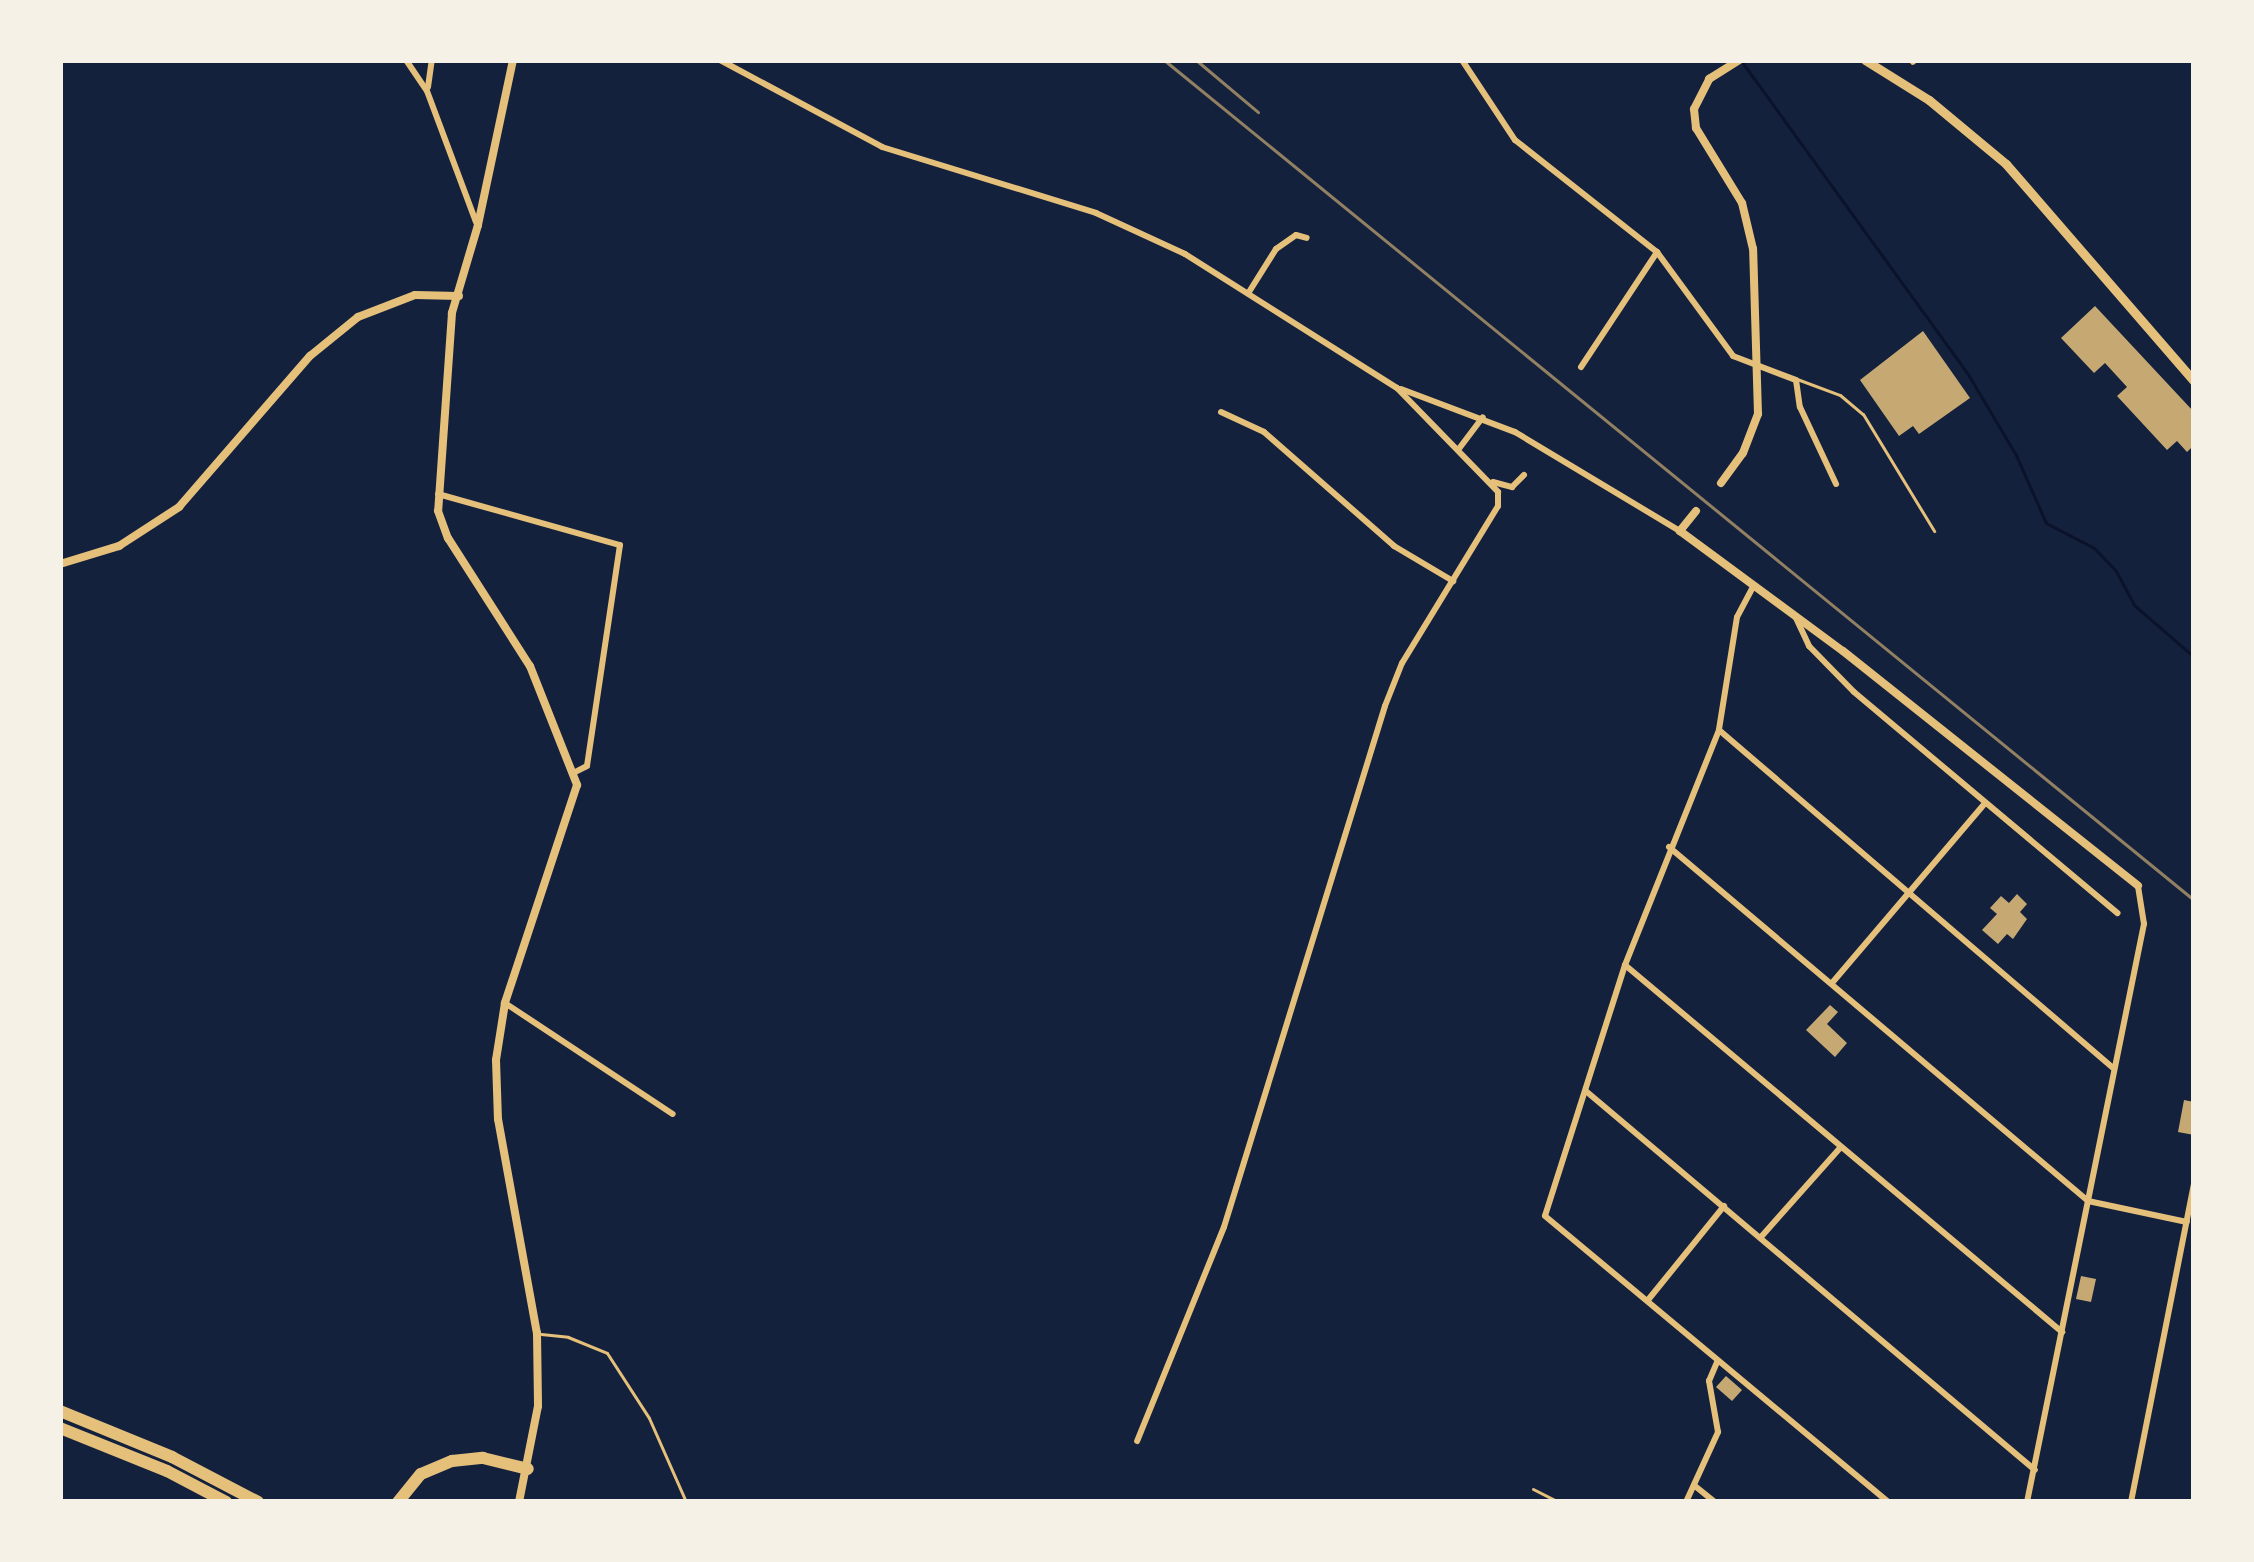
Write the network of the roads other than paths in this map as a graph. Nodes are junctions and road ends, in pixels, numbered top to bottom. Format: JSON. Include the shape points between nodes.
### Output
{"nodes":[{"id":1,"x":406,"y":60,"type":"edge"},
{"id":2,"x":432,"y":60,"type":"edge"},
{"id":3,"x":514,"y":60,"type":"edge"},
{"id":4,"x":719,"y":60,"type":"edge"},
{"id":5,"x":1462,"y":60,"type":"edge"},
{"id":6,"x":1865,"y":60,"type":"edge"},
{"id":7,"x":1738,"y":61,"type":"edge"},
{"id":8,"x":427,"y":91,"type":"junction"},
{"id":9,"x":478,"y":225,"type":"junction"},
{"id":10,"x":1307,"y":238,"type":"dead end"},
{"id":11,"x":1657,"y":252,"type":"junction"},
{"id":12,"x":1249,"y":292,"type":"junction"},
{"id":13,"x":459,"y":296,"type":"junction"},
{"id":14,"x":1759,"y":365,"type":"junction"},
{"id":15,"x":1581,"y":367,"type":"dead end"},
{"id":16,"x":1796,"y":380,"type":"junction"},
{"id":17,"x":2194,"y":381,"type":"edge"},
{"id":18,"x":1396,"y":388,"type":"junction"},
{"id":19,"x":1221,"y":412,"type":"dead end"},
{"id":20,"x":1484,"y":417,"type":"junction"},
{"id":21,"x":1458,"y":450,"type":"junction"},
{"id":22,"x":1524,"y":475,"type":"dead end"},
{"id":23,"x":1489,"y":482,"type":"junction"},
{"id":24,"x":1720,"y":483,"type":"dead end"},
{"id":25,"x":1836,"y":484,"type":"dead end"},
{"id":26,"x":439,"y":494,"type":"junction"},
{"id":27,"x":1696,"y":512,"type":"dead end"},
{"id":28,"x":1680,"y":530,"type":"junction"},
{"id":29,"x":1934,"y":531,"type":"dead end"},
{"id":30,"x":60,"y":564,"type":"edge"},
{"id":31,"x":1453,"y":581,"type":"junction"},
{"id":32,"x":1754,"y":586,"type":"junction"},
{"id":33,"x":1794,"y":615,"type":"junction"},
{"id":34,"x":1719,"y":730,"type":"junction"},
{"id":35,"x":575,"y":772,"type":"junction"},
{"id":36,"x":1985,"y":803,"type":"junction"},
{"id":37,"x":1669,"y":847,"type":"junction"},
{"id":38,"x":2138,"y":886,"type":"joint"},
{"id":39,"x":1906,"y":891,"type":"junction"},
{"id":40,"x":2117,"y":913,"type":"dead end"},
{"id":41,"x":1625,"y":965,"type":"junction"},
{"id":42,"x":1832,"y":984,"type":"junction"},
{"id":43,"x":506,"y":1003,"type":"junction"},
{"id":44,"x":2112,"y":1067,"type":"junction"},
{"id":45,"x":1587,"y":1092,"type":"junction"},
{"id":46,"x":673,"y":1114,"type":"dead end"},
{"id":47,"x":1841,"y":1147,"type":"junction"},
{"id":48,"x":2194,"y":1185,"type":"edge"},
{"id":49,"x":2088,"y":1201,"type":"junction"},
{"id":50,"x":1724,"y":1206,"type":"junction"},
{"id":51,"x":2187,"y":1222,"type":"junction"},
{"id":52,"x":1761,"y":1237,"type":"junction"},
{"id":53,"x":1648,"y":1300,"type":"junction"},
{"id":54,"x":2062,"y":1332,"type":"junction"},
{"id":55,"x":537,"y":1333,"type":"junction"},
{"id":56,"x":1717,"y":1362,"type":"junction"},
{"id":57,"x":60,"y":1411,"type":"edge"},
{"id":58,"x":60,"y":1428,"type":"edge"},
{"id":59,"x":1138,"y":1441,"type":"dead end"},
{"id":60,"x":528,"y":1469,"type":"junction"},
{"id":61,"x":2035,"y":1471,"type":"junction"},
{"id":62,"x":1695,"y":1486,"type":"junction"},
{"id":63,"x":226,"y":1502,"type":"edge"},
{"id":64,"x":258,"y":1502,"type":"edge"},
{"id":65,"x":398,"y":1502,"type":"edge"},
{"id":66,"x":519,"y":1502,"type":"edge"},
{"id":67,"x":686,"y":1502,"type":"edge"},
{"id":68,"x":1686,"y":1502,"type":"edge"},
{"id":69,"x":1715,"y":1502,"type":"edge"},
{"id":70,"x":1888,"y":1502,"type":"edge"},
{"id":71,"x":2027,"y":1502,"type":"edge"},
{"id":72,"x":2132,"y":1502,"type":"edge"}],
"edges":[{"from":1,"to":8,"type":"street"},
{"from":2,"to":8,"type":"street"},
{"from":3,"to":9,"type":"street"},
{"from":4,"to":12,"type":"street","via":[[882,147],[1111,218]]},
{"from":5,"to":11,"type":"street","via":[[1515,140]]},
{"from":6,"to":17,"type":"main road","via":[[1946,112],[2006,164]]},
{"from":7,"to":14,"type":"street","via":[[1708,79],[1694,109],[1696,128],[1749,226]]},
{"from":8,"to":9,"type":"street"},
{"from":9,"to":13,"type":"street"},
{"from":10,"to":12,"type":"street","via":[[1296,235],[1276,248]]},
{"from":11,"to":14,"type":"street","via":[[1728,350]]},
{"from":11,"to":15,"type":"street"},
{"from":12,"to":18,"type":"street"},
{"from":13,"to":26,"type":"street","via":[[448,339]]},
{"from":13,"to":30,"type":"street","via":[[401,298],[342,328],[179,507],[119,546]]},
{"from":14,"to":16,"type":"street"},
{"from":14,"to":24,"type":"street","via":[[1756,424]]},
{"from":16,"to":25,"type":"street"},
{"from":16,"to":29,"type":"lane","via":[[1840,395],[1863,414]]},
{"from":18,"to":20,"type":"street"},
{"from":18,"to":21,"type":"street"},
{"from":19,"to":31,"type":"street","via":[[1264,432],[1394,546]]},
{"from":20,"to":21,"type":"street"},
{"from":20,"to":28,"type":"street"},
{"from":21,"to":23,"type":"street"},
{"from":22,"to":23,"type":"street","via":[[1512,487]]},
{"from":23,"to":31,"type":"street","via":[[1498,506]]},
{"from":26,"to":35,"type":"street","via":[[448,538],[530,666]]},
{"from":26,"to":35,"type":"street","via":[[620,544],[587,766]]},
{"from":27,"to":28,"type":"street"},
{"from":28,"to":32,"type":"street"},
{"from":31,"to":59,"type":"street","via":[[1385,706],[1224,1227]]},
{"from":32,"to":33,"type":"street"},
{"from":32,"to":34,"type":"street","via":[[1737,617]]},
{"from":33,"to":36,"type":"street","via":[[1827,666]]},
{"from":33,"to":38,"type":"street"},
{"from":34,"to":37,"type":"street"},
{"from":34,"to":39,"type":"street"},
{"from":35,"to":43,"type":"street","via":[[570,818]]},
{"from":36,"to":39,"type":"street"},
{"from":36,"to":40,"type":"street"},
{"from":37,"to":41,"type":"street"},
{"from":37,"to":42,"type":"street"},
{"from":38,"to":44,"type":"street","via":[[2144,924]]},
{"from":39,"to":42,"type":"street"},
{"from":39,"to":44,"type":"street"},
{"from":41,"to":45,"type":"street"},
{"from":41,"to":47,"type":"street"},
{"from":42,"to":49,"type":"street"},
{"from":43,"to":46,"type":"street"},
{"from":43,"to":55,"type":"street","via":[[496,1060],[498,1119]]},
{"from":44,"to":49,"type":"street"},
{"from":45,"to":50,"type":"street"},
{"from":45,"to":53,"type":"street","via":[[1545,1216]]},
{"from":47,"to":52,"type":"street"},
{"from":47,"to":54,"type":"street"},
{"from":48,"to":51,"type":"street"},
{"from":49,"to":51,"type":"street"},
{"from":49,"to":54,"type":"street"},
{"from":50,"to":52,"type":"street"},
{"from":50,"to":53,"type":"street"},
{"from":51,"to":72,"type":"street"},
{"from":52,"to":61,"type":"street"},
{"from":53,"to":56,"type":"street"},
{"from":54,"to":61,"type":"street"},
{"from":55,"to":60,"type":"street"},
{"from":55,"to":67,"type":"lane","via":[[608,1353],[649,1418]]},
{"from":56,"to":62,"type":"street","via":[[1709,1381],[1718,1432]]},
{"from":56,"to":70,"type":"street"},
{"from":57,"to":64,"type":"highway"},
{"from":58,"to":63,"type":"highway"},
{"from":60,"to":65,"type":"highway","via":[[452,1461],[421,1474]]},
{"from":60,"to":66,"type":"street"},
{"from":61,"to":71,"type":"street"},
{"from":62,"to":68,"type":"street"},
{"from":62,"to":69,"type":"street"}]}
